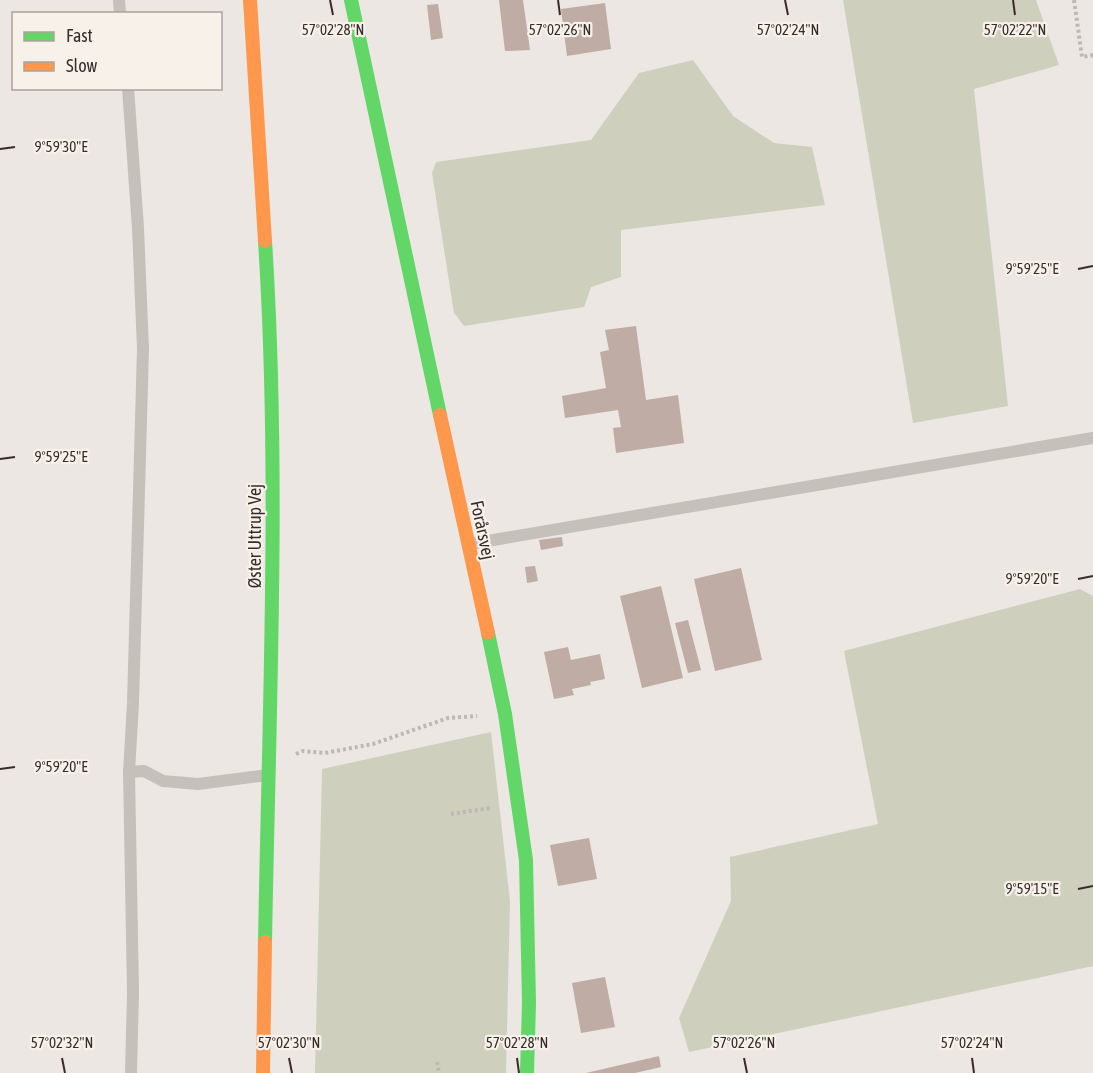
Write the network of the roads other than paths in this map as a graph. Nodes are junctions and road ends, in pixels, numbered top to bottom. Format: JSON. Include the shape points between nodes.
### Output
{"nodes":[{"id":1,"x":249,"y":0,"type":"edge"},
{"id":2,"x":351,"y":0,"type":"edge"},
{"id":3,"x":128,"y":90,"type":"edge"},
{"id":4,"x":1093,"y":438,"type":"edge"},
{"id":5,"x":468,"y":545,"type":"junction"},
{"id":6,"x":129,"y":772,"type":"junction"},
{"id":7,"x":269,"y":775,"type":"junction"},
{"id":8,"x":131,"y":1073,"type":"edge"},
{"id":9,"x":263,"y":1073,"type":"edge"},
{"id":10,"x":527,"y":1073,"type":"edge"}],
"edges":[{"from":1,"to":7,"type":"street","name":"Øster Uttrup Vej","via":[[271,331]]},
{"from":2,"to":5,"type":"street","name":"Forårsvej"},
{"from":3,"to":6,"type":"lane","via":[[142,349]]},
{"from":4,"to":5,"type":"lane"},
{"from":5,"to":10,"type":"street","name":"Forårsvej","via":[[505,714],[526,860]]},
{"from":6,"to":7,"type":"lane","via":[[144,771],[163,781],[198,784]]},
{"from":6,"to":8,"type":"lane"},
{"from":7,"to":9,"type":"street","name":"Øster Uttrup Vej"}]}
